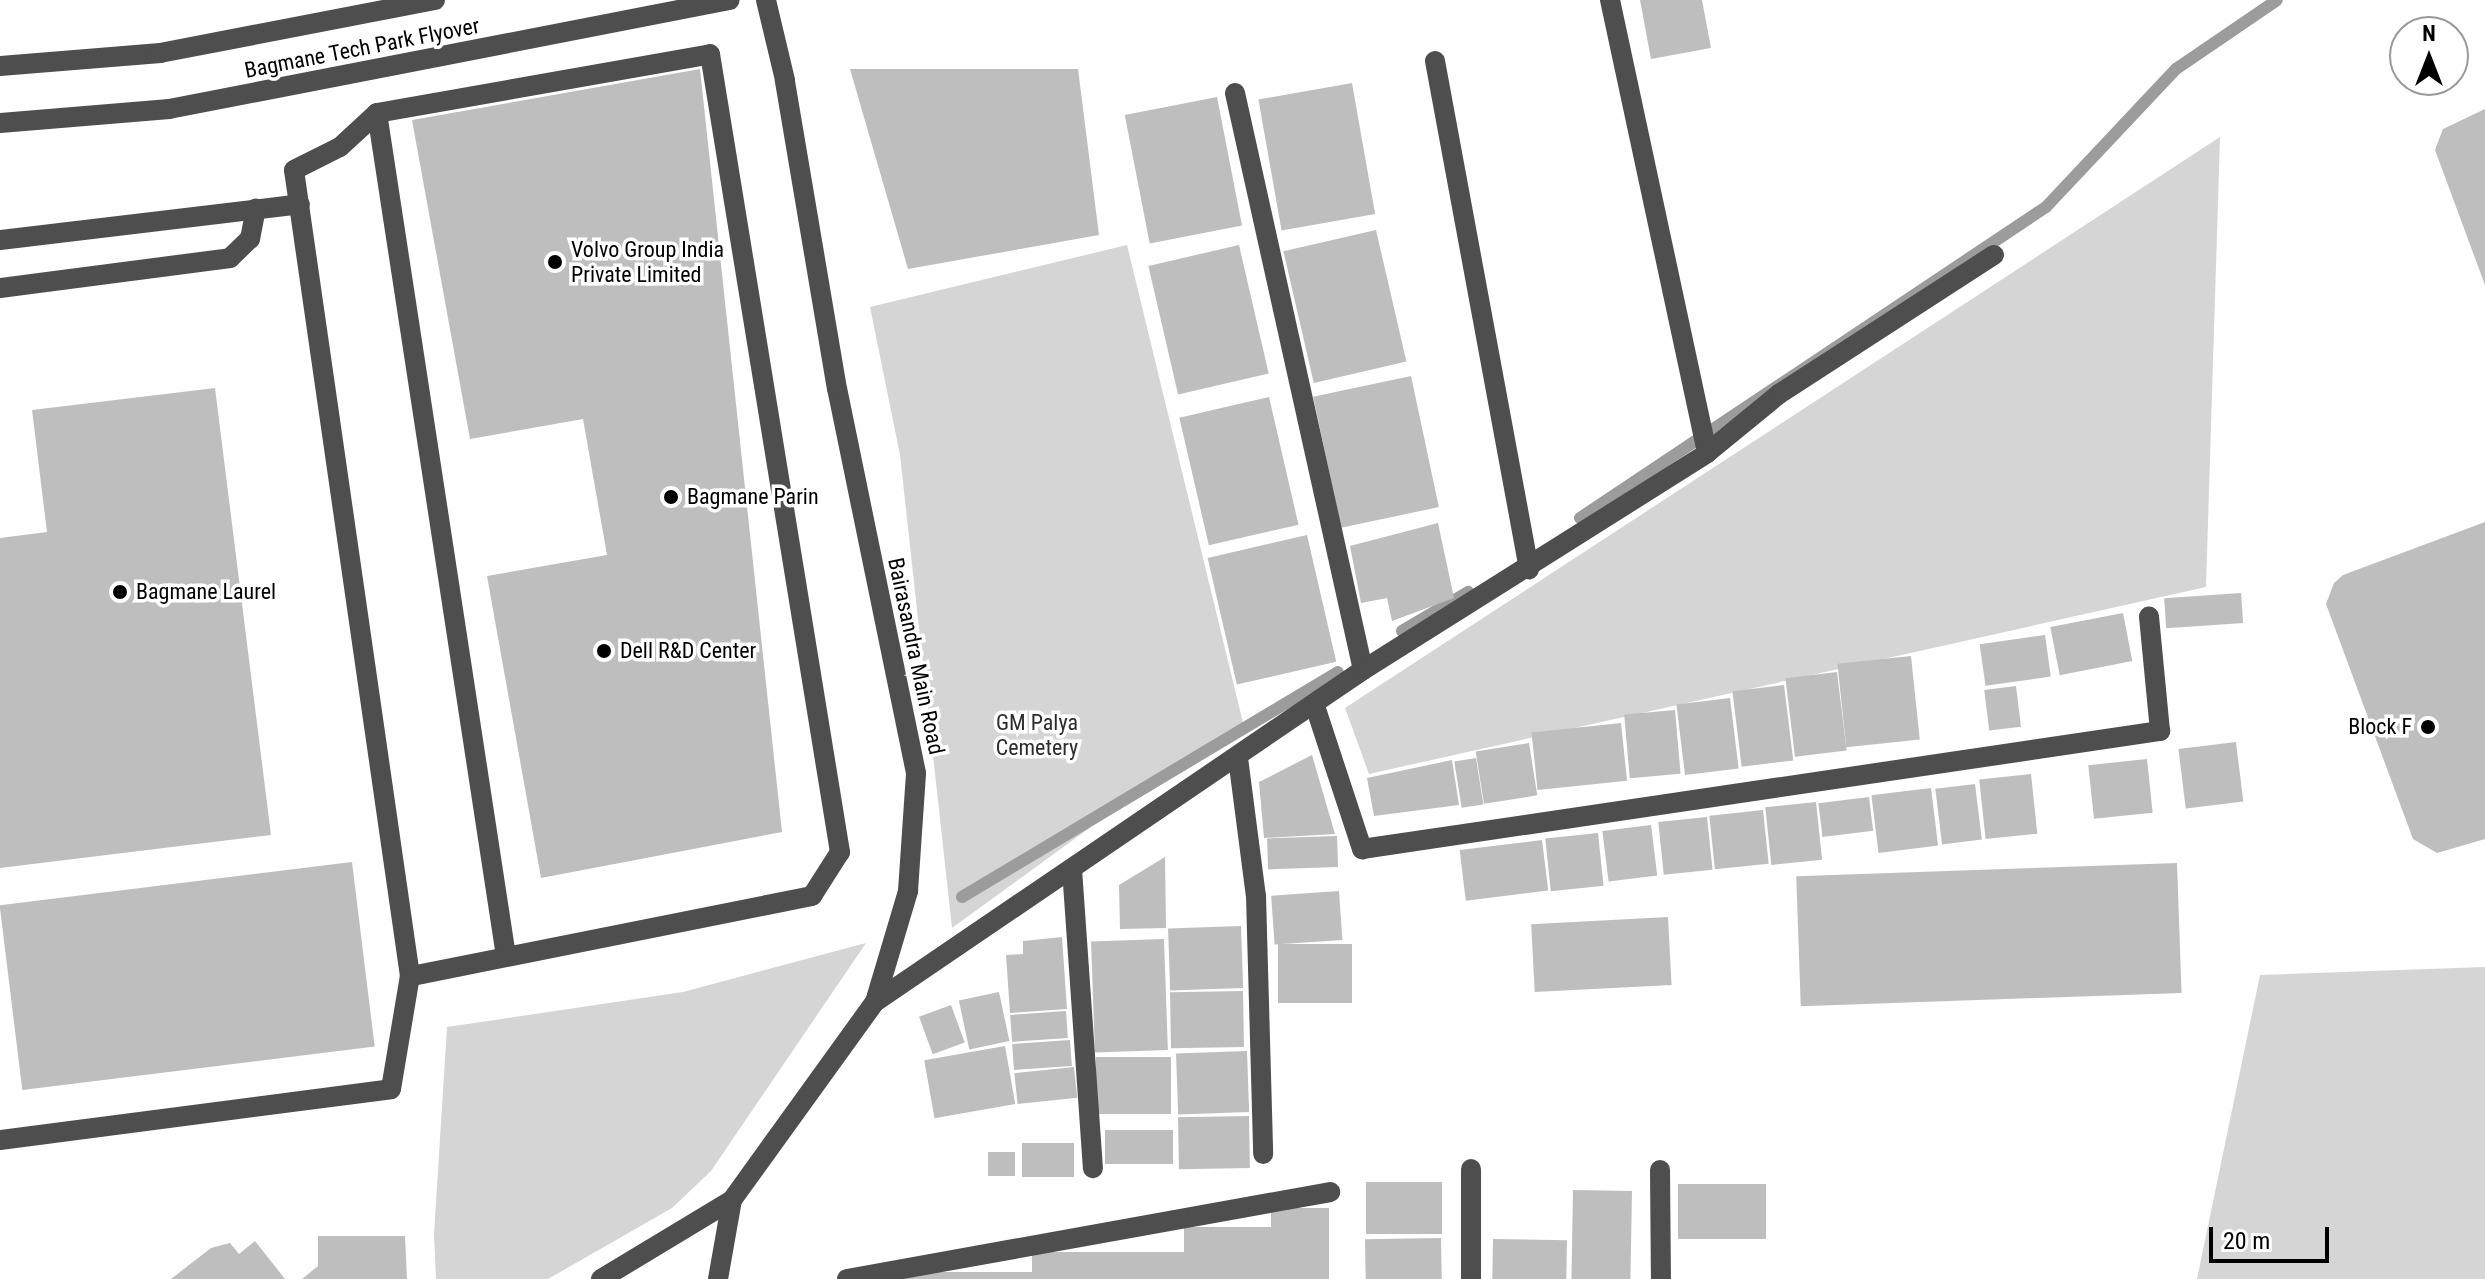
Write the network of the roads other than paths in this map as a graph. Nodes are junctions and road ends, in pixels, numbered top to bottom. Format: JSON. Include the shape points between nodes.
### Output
{"nodes":[{"id":1,"x":435,"y":0,"type":"edge"},
{"id":2,"x":730,"y":0,"type":"edge"},
{"id":3,"x":766,"y":0,"type":"edge"},
{"id":4,"x":1610,"y":0,"type":"edge"},
{"id":5,"x":1435,"y":61,"type":"dead end"},
{"id":6,"x":0,"y":66,"type":"edge"},
{"id":7,"x":1235,"y":93,"type":"dead end"},
{"id":8,"x":377,"y":113,"type":"junction"},
{"id":9,"x":0,"y":123,"type":"edge"},
{"id":10,"x":300,"y":204,"type":"junction"},
{"id":11,"x":256,"y":209,"type":"junction"},
{"id":12,"x":0,"y":240,"type":"edge"},
{"id":13,"x":1994,"y":255,"type":"dead end"},
{"id":14,"x":0,"y":288,"type":"edge"},
{"id":15,"x":1707,"y":453,"type":"junction"},
{"id":16,"x":1529,"y":569,"type":"junction"},
{"id":17,"x":2149,"y":617,"type":"dead end"},
{"id":18,"x":1363,"y":670,"type":"junction"},
{"id":19,"x":1315,"y":706,"type":"junction"},
{"id":20,"x":1238,"y":758,"type":"junction"},
{"id":21,"x":1072,"y":869,"type":"junction"},
{"id":22,"x":506,"y":956,"type":"junction"},
{"id":23,"x":410,"y":976,"type":"junction"},
{"id":24,"x":875,"y":1002,"type":"junction"},
{"id":25,"x":0,"y":1140,"type":"edge"},
{"id":26,"x":1263,"y":1154,"type":"dead end"},
{"id":27,"x":1093,"y":1168,"type":"dead end"},
{"id":28,"x":1471,"y":1169,"type":"dead end"},
{"id":29,"x":1660,"y":1170,"type":"dead end"},
{"id":30,"x":1330,"y":1192,"type":"dead end"},
{"id":31,"x":732,"y":1200,"type":"junction"},
{"id":32,"x":601,"y":1279,"type":"edge"},
{"id":33,"x":718,"y":1279,"type":"edge"},
{"id":34,"x":847,"y":1279,"type":"edge"},
{"id":35,"x":1471,"y":1279,"type":"edge"},
{"id":36,"x":1661,"y":1279,"type":"edge"}],
"edges":[{"from":1,"to":6,"type":"street","name":"Bagmane Tech Park Flyover","via":[[160,53]]},
{"from":2,"to":9,"type":"street","name":"Bagmane Tech Park Flyover","via":[[169,109]]},
{"from":3,"to":24,"type":"street","name":"Bairasandra Main Road","via":[[916,773],[908,891]]},
{"from":4,"to":15,"type":"street"},
{"from":5,"to":16,"type":"street"},
{"from":7,"to":18,"type":"street"},
{"from":8,"to":10,"type":"street","via":[[340,147],[294,170]]},
{"from":8,"to":22,"type":"street"},
{"from":8,"to":22,"type":"street","via":[[710,54],[840,852],[812,896]]},
{"from":10,"to":11,"type":"street"},
{"from":10,"to":23,"type":"street"},
{"from":11,"to":12,"type":"street"},
{"from":11,"to":14,"type":"street","via":[[250,239],[230,258]]},
{"from":13,"to":15,"type":"street","via":[[1779,394]]},
{"from":15,"to":16,"type":"street"},
{"from":16,"to":18,"type":"street"},
{"from":17,"to":19,"type":"street","via":[[2160,731],[1362,849]]},
{"from":18,"to":19,"type":"street"},
{"from":19,"to":20,"type":"street"},
{"from":20,"to":21,"type":"street"},
{"from":20,"to":26,"type":"street","via":[[1256,896]]},
{"from":21,"to":24,"type":"street"},
{"from":21,"to":27,"type":"street"},
{"from":22,"to":23,"type":"street"},
{"from":23,"to":25,"type":"street","via":[[391,1089]]},
{"from":24,"to":31,"type":"street","name":"Bairasandra Main Road"},
{"from":28,"to":35,"type":"street"},
{"from":29,"to":36,"type":"street"},
{"from":30,"to":34,"type":"street"},
{"from":31,"to":32,"type":"street"},
{"from":31,"to":33,"type":"street","name":"Bairasandra Main Road"}]}
